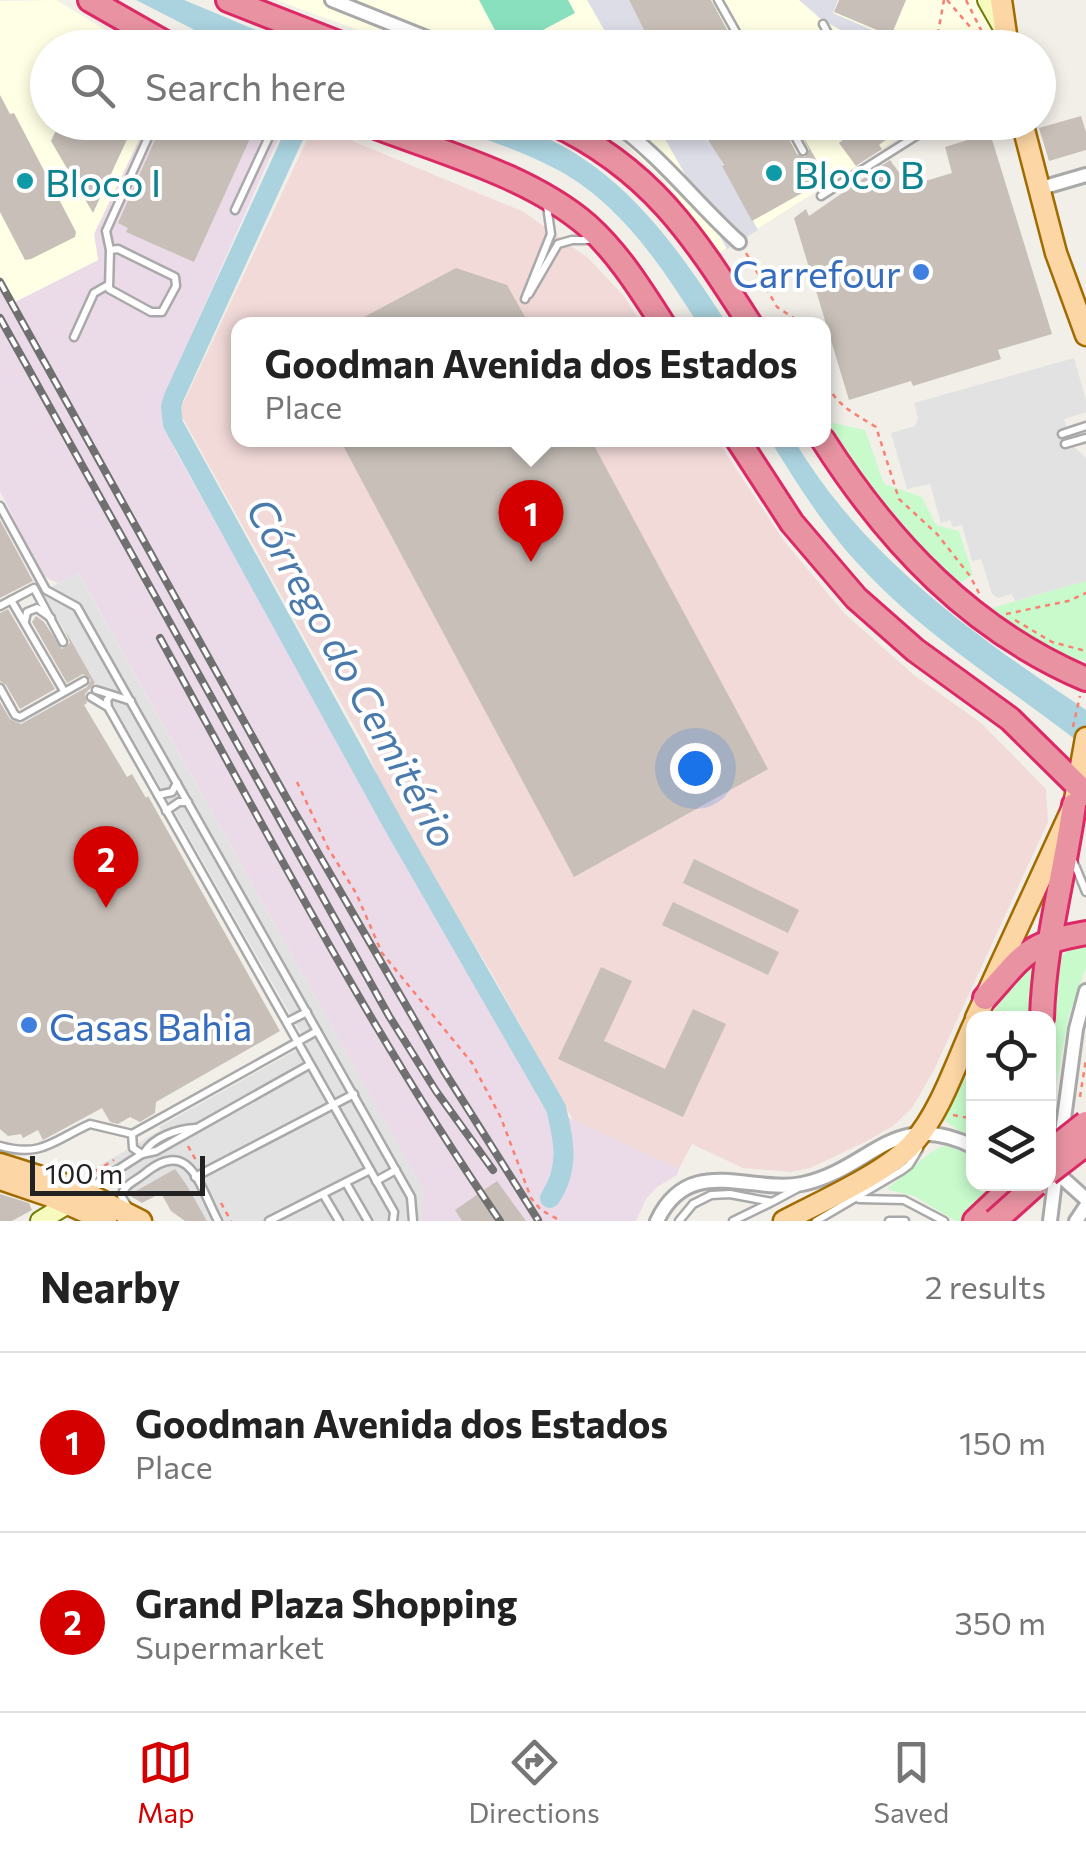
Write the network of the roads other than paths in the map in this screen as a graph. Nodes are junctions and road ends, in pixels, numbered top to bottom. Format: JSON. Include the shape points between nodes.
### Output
{"nodes":[{"id":1,"x":90,"y":0,"type":"edge"},
{"id":2,"x":228,"y":0,"type":"edge"},
{"id":3,"x":332,"y":0,"type":"edge"},
{"id":4,"x":718,"y":0,"type":"edge"},
{"id":5,"x":987,"y":0,"type":"edge"},
{"id":6,"x":1001,"y":0,"type":"edge"},
{"id":7,"x":823,"y":24,"type":"dead end"},
{"id":8,"x":142,"y":30,"type":"edge"},
{"id":9,"x":305,"y":30,"type":"edge"},
{"id":10,"x":407,"y":30,"type":"edge"},
{"id":11,"x":735,"y":30,"type":"edge"},
{"id":12,"x":826,"y":30,"type":"edge"},
{"id":13,"x":1002,"y":30,"type":"edge"},
{"id":14,"x":1005,"y":30,"type":"edge"},
{"id":15,"x":147,"y":140,"type":"edge"},
{"id":16,"x":268,"y":140,"type":"edge"},
{"id":17,"x":408,"y":140,"type":"edge"},
{"id":18,"x":586,"y":140,"type":"edge"},
{"id":19,"x":636,"y":140,"type":"edge"},
{"id":20,"x":797,"y":140,"type":"edge"},
{"id":21,"x":910,"y":140,"type":"edge"},
{"id":22,"x":1026,"y":140,"type":"edge"},
{"id":23,"x":803,"y":151,"type":"dead end"},
{"id":24,"x":1086,"y":175,"type":"edge"},
{"id":25,"x":1038,"y":189,"type":"junction"},
{"id":26,"x":543,"y":194,"type":"junction"},
{"id":27,"x":821,"y":196,"type":"dead end"},
{"id":28,"x":235,"y":210,"type":"dead end"},
{"id":29,"x":603,"y":241,"type":"junction"},
{"id":30,"x":739,"y":242,"type":"dead end"},
{"id":31,"x":110,"y":250,"type":"junction"},
{"id":32,"x":108,"y":285,"type":"junction"},
{"id":33,"x":659,"y":317,"type":"edge"},
{"id":34,"x":745,"y":317,"type":"edge"},
{"id":35,"x":1086,"y":335,"type":"edge"},
{"id":36,"x":74,"y":337,"type":"dead end"},
{"id":37,"x":1086,"y":426,"type":"edge"},
{"id":38,"x":1062,"y":434,"type":"dead end"},
{"id":39,"x":1086,"y":438,"type":"edge"},
{"id":40,"x":1066,"y":444,"type":"dead end"},
{"id":41,"x":742,"y":447,"type":"edge"},
{"id":42,"x":828,"y":447,"type":"edge"},
{"id":43,"x":0,"y":506,"type":"edge"},
{"id":44,"x":12,"y":600,"type":"junction"},
{"id":45,"x":0,"y":606,"type":"edge"},
{"id":46,"x":52,"y":619,"type":"junction"},
{"id":47,"x":25,"y":623,"type":"junction"},
{"id":48,"x":63,"y":642,"type":"dead end"},
{"id":49,"x":84,"y":681,"type":"dead end"},
{"id":50,"x":1083,"y":688,"type":"edge"},
{"id":51,"x":0,"y":689,"type":"edge"},
{"id":52,"x":64,"y":691,"type":"junction"},
{"id":53,"x":111,"y":696,"type":"junction"},
{"id":54,"x":132,"y":702,"type":"junction"},
{"id":55,"x":108,"y":707,"type":"junction"},
{"id":56,"x":1079,"y":735,"type":"edge"},
{"id":57,"x":177,"y":783,"type":"junction"},
{"id":58,"x":156,"y":795,"type":"junction"},
{"id":59,"x":1080,"y":795,"type":"edge"},
{"id":60,"x":189,"y":803,"type":"junction"},
{"id":61,"x":166,"y":811,"type":"junction"},
{"id":62,"x":1068,"y":847,"type":"junction"},
{"id":63,"x":1086,"y":892,"type":"edge"},
{"id":64,"x":1086,"y":933,"type":"edge"},
{"id":65,"x":1048,"y":940,"type":"junction"},
{"id":66,"x":1086,"y":990,"type":"edge"},
{"id":67,"x":979,"y":1011,"type":"edge"},
{"id":68,"x":980,"y":1011,"type":"edge"},
{"id":69,"x":1042,"y":1011,"type":"edge"},
{"id":70,"x":307,"y":1012,"type":"junction"},
{"id":71,"x":287,"y":1022,"type":"junction"},
{"id":72,"x":317,"y":1031,"type":"junction"},
{"id":73,"x":966,"y":1038,"type":"edge"},
{"id":74,"x":296,"y":1043,"type":"junction"},
{"id":75,"x":309,"y":1065,"type":"junction"},
{"id":76,"x":354,"y":1094,"type":"junction"},
{"id":77,"x":332,"y":1105,"type":"junction"},
{"id":78,"x":1065,"y":1109,"type":"junction"},
{"id":79,"x":1086,"y":1123,"type":"edge"},
{"id":80,"x":196,"y":1128,"type":"junction"},
{"id":81,"x":921,"y":1132,"type":"junction"},
{"id":82,"x":132,"y":1134,"type":"junction"},
{"id":83,"x":1056,"y":1139,"type":"edge"},
{"id":84,"x":1056,"y":1139,"type":"edge"},
{"id":85,"x":966,"y":1143,"type":"edge"},
{"id":86,"x":168,"y":1144,"type":"junction"},
{"id":87,"x":1086,"y":1144,"type":"edge"},
{"id":88,"x":0,"y":1146,"type":"edge"},
{"id":89,"x":143,"y":1154,"type":"junction"},
{"id":90,"x":181,"y":1161,"type":"junction"},
{"id":91,"x":1056,"y":1161,"type":"edge"},
{"id":92,"x":0,"y":1164,"type":"edge"},
{"id":93,"x":1056,"y":1167,"type":"edge"},
{"id":94,"x":370,"y":1170,"type":"junction"},
{"id":95,"x":396,"y":1170,"type":"junction"},
{"id":96,"x":195,"y":1177,"type":"junction"},
{"id":97,"x":0,"y":1179,"type":"edge"},
{"id":98,"x":815,"y":1180,"type":"junction"},
{"id":99,"x":376,"y":1181,"type":"junction"},
{"id":100,"x":346,"y":1183,"type":"junction"},
{"id":101,"x":1056,"y":1185,"type":"edge"},
{"id":102,"x":1056,"y":1185,"type":"edge"},
{"id":103,"x":80,"y":1191,"type":"junction"},
{"id":104,"x":998,"y":1191,"type":"edge"},
{"id":105,"x":1008,"y":1191,"type":"edge"},
{"id":106,"x":1023,"y":1191,"type":"edge"},
{"id":107,"x":1033,"y":1191,"type":"edge"},
{"id":108,"x":1047,"y":1191,"type":"edge"},
{"id":109,"x":322,"y":1194,"type":"junction"},
{"id":110,"x":841,"y":1201,"type":"junction"},
{"id":111,"x":772,"y":1202,"type":"junction"},
{"id":112,"x":1084,"y":1209,"type":"edge"},
{"id":113,"x":1019,"y":1210,"type":"dead end"},
{"id":114,"x":985,"y":1218,"type":"edge"},
{"id":115,"x":40,"y":1221,"type":"edge"},
{"id":116,"x":106,"y":1221,"type":"edge"},
{"id":117,"x":141,"y":1221,"type":"edge"},
{"id":118,"x":218,"y":1221,"type":"edge"},
{"id":119,"x":269,"y":1221,"type":"edge"},
{"id":120,"x":340,"y":1221,"type":"edge"},
{"id":121,"x":368,"y":1221,"type":"edge"},
{"id":122,"x":393,"y":1221,"type":"edge"},
{"id":123,"x":413,"y":1221,"type":"edge"},
{"id":124,"x":657,"y":1221,"type":"edge"},
{"id":125,"x":679,"y":1221,"type":"edge"},
{"id":126,"x":733,"y":1221,"type":"edge"},
{"id":127,"x":784,"y":1221,"type":"edge"},
{"id":128,"x":816,"y":1221,"type":"edge"},
{"id":129,"x":889,"y":1221,"type":"edge"},
{"id":130,"x":905,"y":1221,"type":"edge"},
{"id":131,"x":944,"y":1221,"type":"edge"},
{"id":132,"x":1050,"y":1221,"type":"edge"}],
"edges":[{"from":1,"to":8,"type":"highway"},
{"from":2,"to":9,"type":"highway"},
{"from":3,"to":10,"type":"street"},
{"from":4,"to":11,"type":"lane"},
{"from":5,"to":13,"type":"street"},
{"from":6,"to":14,"type":"main road"},
{"from":7,"to":12,"type":"lane"},
{"from":15,"to":31,"type":"lane","via":[[106,227]]},
{"from":16,"to":28,"type":"lane"},
{"from":17,"to":26,"type":"highway"},
{"from":18,"to":34,"type":"highway","via":[[681,220]]},
{"from":19,"to":30,"type":"street"},
{"from":20,"to":23,"type":"lane"},
{"from":21,"to":27,"type":"lane"},
{"from":22,"to":25,"type":"main road"},
{"from":24,"to":25,"type":"street"},
{"from":25,"to":35,"type":"main road"},
{"from":26,"to":29,"type":"highway"},
{"from":26,"to":29,"type":"lane","via":[[551,234],[525,298],[558,244]]},
{"from":29,"to":33,"type":"highway"},
{"from":31,"to":32,"type":"lane"},
{"from":31,"to":32,"type":"lane","via":[[177,282],[156,313]]},
{"from":32,"to":36,"type":"lane","via":[[94,293]]},
{"from":37,"to":38,"type":"lane"},
{"from":39,"to":40,"type":"lane"},
{"from":41,"to":59,"type":"highway","via":[[792,524],[856,598],[1010,719]]},
{"from":42,"to":50,"type":"highway","via":[[888,532],[953,596]]},
{"from":43,"to":54,"type":"lane","via":[[46,590],[76,605]]},
{"from":44,"to":45,"type":"lane"},
{"from":44,"to":46,"type":"lane","via":[[34,588]]},
{"from":44,"to":47,"type":"lane"},
{"from":46,"to":47,"type":"lane","via":[[36,608]]},
{"from":46,"to":48,"type":"lane"},
{"from":47,"to":52,"type":"lane"},
{"from":49,"to":52,"type":"lane"},
{"from":51,"to":52,"type":"lane","via":[[17,717]]},
{"from":53,"to":54,"type":"lane"},
{"from":53,"to":55,"type":"lane"},
{"from":53,"to":55,"type":"lane","via":[[93,693]]},
{"from":54,"to":57,"type":"lane"},
{"from":55,"to":58,"type":"lane"},
{"from":56,"to":59,"type":"main road"},
{"from":57,"to":58,"type":"lane","via":[[172,792]]},
{"from":57,"to":60,"type":"lane"},
{"from":58,"to":61,"type":"lane"},
{"from":59,"to":62,"type":"highway"},
{"from":59,"to":67,"type":"main road"},
{"from":60,"to":61,"type":"lane"},
{"from":60,"to":70,"type":"lane"},
{"from":61,"to":71,"type":"lane"},
{"from":62,"to":63,"type":"lane"},
{"from":62,"to":65,"type":"highway"},
{"from":64,"to":65,"type":"highway"},
{"from":65,"to":68,"type":"highway","via":[[1022,956]]},
{"from":65,"to":69,"type":"highway"},
{"from":66,"to":78,"type":"street"},
{"from":70,"to":71,"type":"lane"},
{"from":70,"to":72,"type":"lane"},
{"from":71,"to":74,"type":"lane"},
{"from":72,"to":74,"type":"lane"},
{"from":72,"to":76,"type":"lane"},
{"from":73,"to":81,"type":"main road"},
{"from":74,"to":75,"type":"lane"},
{"from":74,"to":82,"type":"lane"},
{"from":75,"to":77,"type":"lane"},
{"from":75,"to":80,"type":"lane"},
{"from":76,"to":77,"type":"lane"},
{"from":76,"to":95,"type":"lane"},
{"from":77,"to":94,"type":"lane"},
{"from":77,"to":96,"type":"lane"},
{"from":78,"to":83,"type":"street"},
{"from":78,"to":84,"type":"street"},
{"from":79,"to":91,"type":"highway","bridge":true},
{"from":80,"to":86,"type":"lane"},
{"from":80,"to":89,"type":"lane","via":[[179,1129]]},
{"from":81,"to":85,"type":"street"},
{"from":81,"to":98,"type":"street"},
{"from":81,"to":110,"type":"main road"},
{"from":82,"to":88,"type":"lane","via":[[90,1124],[42,1150]]},
{"from":82,"to":89,"type":"lane","via":[[133,1148]]},
{"from":86,"to":89,"type":"lane"},
{"from":86,"to":90,"type":"lane"},
{"from":87,"to":93,"type":"highway","bridge":true},
{"from":89,"to":103,"type":"lane"},
{"from":90,"to":96,"type":"lane"},
{"from":90,"to":117,"type":"lane","via":[[163,1160],[123,1189],[124,1201]]},
{"from":92,"to":103,"type":"main road"},
{"from":94,"to":99,"type":"lane"},
{"from":94,"to":100,"type":"lane"},
{"from":95,"to":99,"type":"lane"},
{"from":95,"to":123,"type":"lane","via":[[413,1200]]},
{"from":96,"to":118,"type":"lane"},
{"from":97,"to":103,"type":"main road"},
{"from":98,"to":111,"type":"lane"},
{"from":98,"to":124,"type":"street","via":[[702,1182],[678,1194]]},
{"from":99,"to":122,"type":"lane"},
{"from":100,"to":109,"type":"lane"},
{"from":100,"to":121,"type":"lane"},
{"from":101,"to":112,"type":"street"},
{"from":102,"to":112,"type":"street"},
{"from":103,"to":115,"type":"street"},
{"from":103,"to":116,"type":"main road"},
{"from":103,"to":117,"type":"main road"},
{"from":104,"to":114,"type":"highway"},
{"from":105,"to":114,"type":"highway"},
{"from":106,"to":114,"type":"highway","bridge":true},
{"from":107,"to":113,"type":"lane"},
{"from":108,"to":132,"type":"street"},
{"from":109,"to":119,"type":"lane"},
{"from":109,"to":120,"type":"lane"},
{"from":110,"to":127,"type":"main road"},
{"from":110,"to":128,"type":"lane"},
{"from":110,"to":131,"type":"lane","via":[[904,1200]]},
{"from":111,"to":125,"type":"lane","via":[[712,1195]]},
{"from":111,"to":126,"type":"lane"},
{"from":129,"to":130,"type":"lane"}]}
